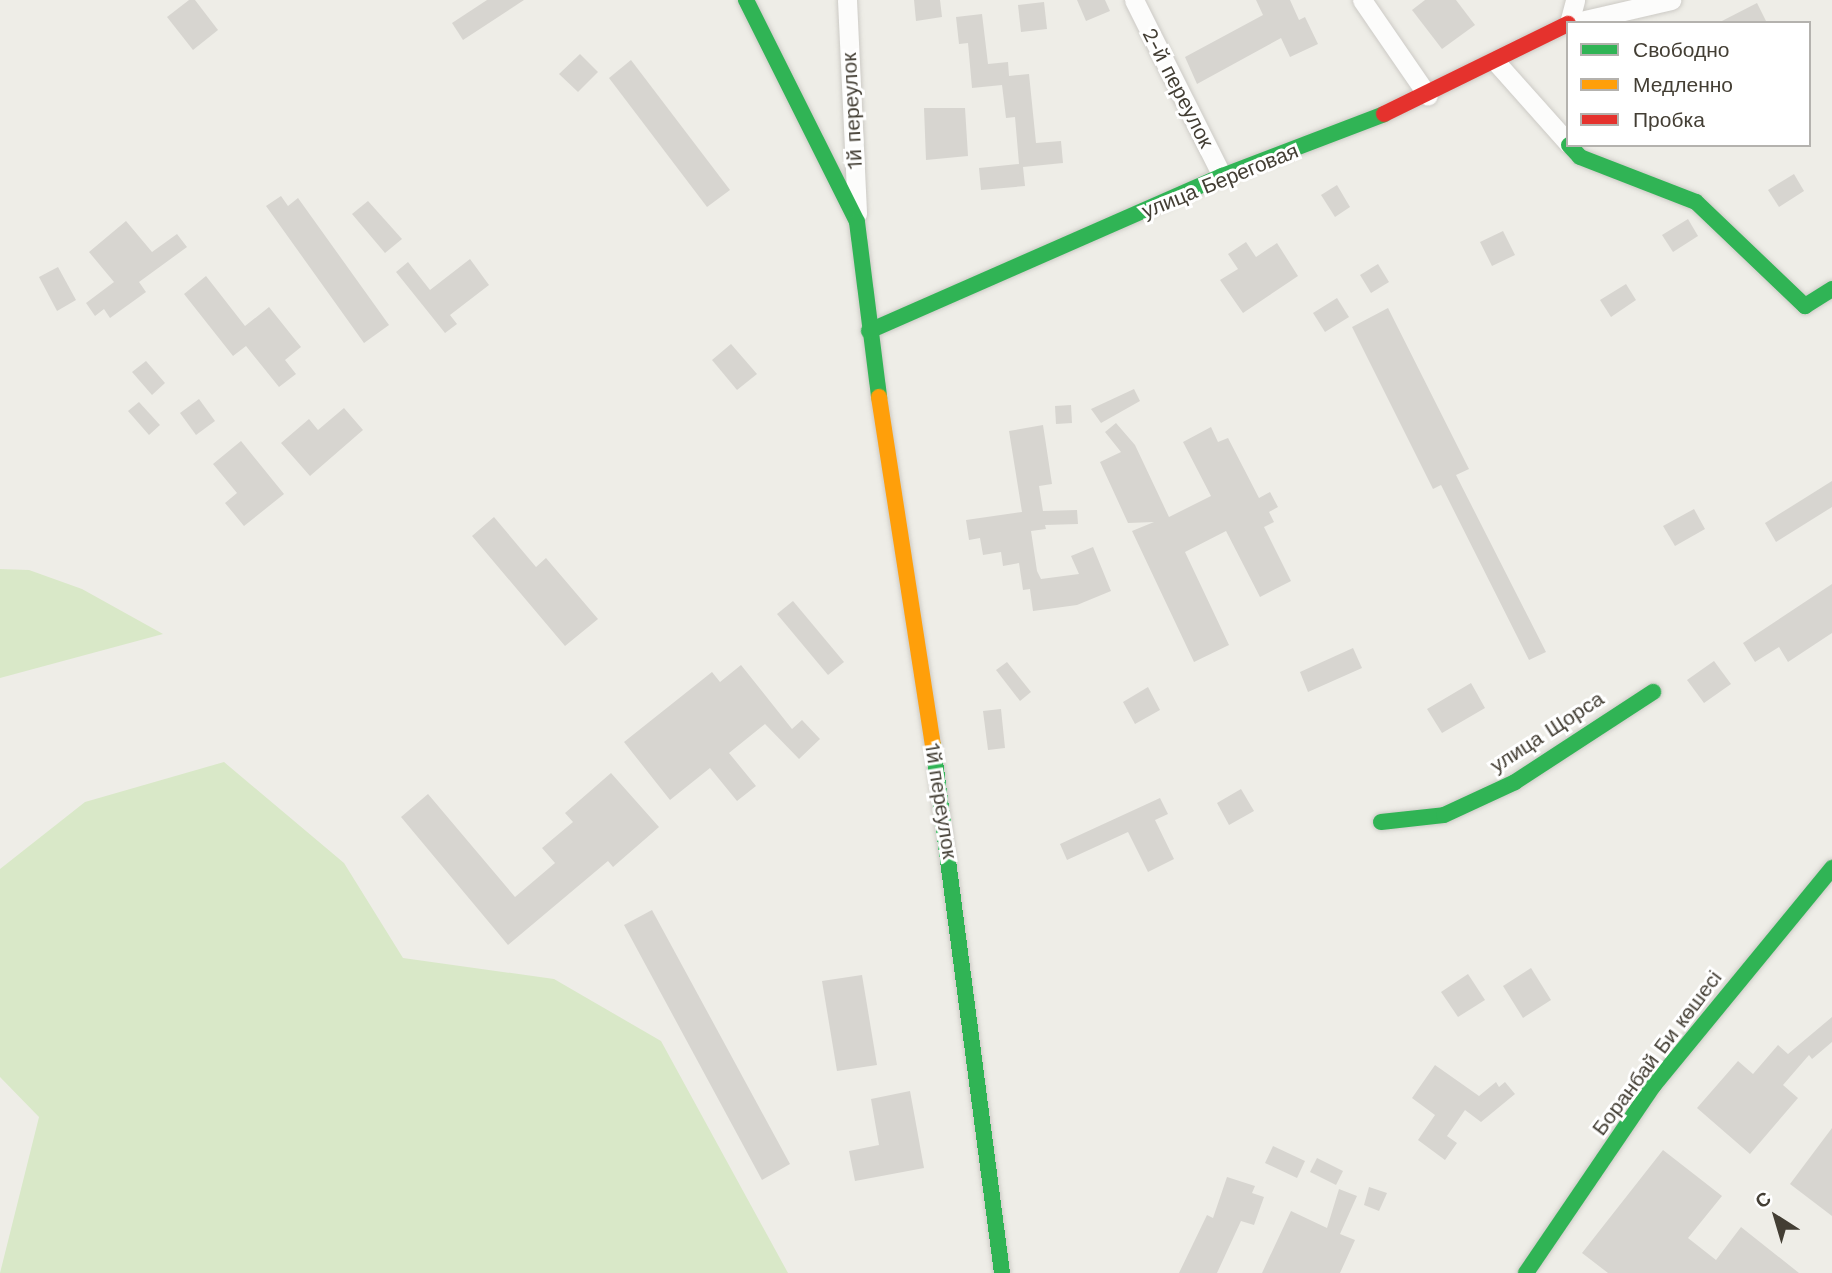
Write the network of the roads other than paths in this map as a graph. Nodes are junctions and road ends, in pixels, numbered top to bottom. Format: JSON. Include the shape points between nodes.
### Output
{"nodes":[{"id":1,"x":746,"y":0,"type":"edge"},
{"id":2,"x":847,"y":0,"type":"edge"},
{"id":3,"x":1134,"y":0,"type":"edge"},
{"id":4,"x":1362,"y":0,"type":"edge"},
{"id":5,"x":1374,"y":0,"type":"edge"},
{"id":6,"x":1575,"y":0,"type":"edge"},
{"id":7,"x":1671,"y":0,"type":"edge"},
{"id":8,"x":1570,"y":21,"type":"edge"},
{"id":9,"x":1579,"y":21,"type":"edge"},
{"id":10,"x":1566,"y":25,"type":"edge"},
{"id":11,"x":1382,"y":34,"type":"junction"},
{"id":12,"x":1495,"y":61,"type":"junction"},
{"id":13,"x":1428,"y":96,"type":"junction"},
{"id":14,"x":1566,"y":141,"type":"edge"},
{"id":15,"x":1572,"y":147,"type":"edge"},
{"id":16,"x":1223,"y":176,"type":"junction"},
{"id":17,"x":857,"y":222,"type":"junction"},
{"id":18,"x":1832,"y":289,"type":"edge"},
{"id":19,"x":869,"y":331,"type":"junction"},
{"id":20,"x":1653,"y":692,"type":"dead end"},
{"id":21,"x":1381,"y":822,"type":"dead end"},
{"id":22,"x":1832,"y":868,"type":"edge"},
{"id":23,"x":1002,"y":1273,"type":"edge"},
{"id":24,"x":1526,"y":1273,"type":"edge"}],
"edges":[{"from":1,"to":17,"type":"street"},
{"from":2,"to":17,"type":"street","name":"1й переулок"},
{"from":3,"to":16,"type":"street","name":"2-й переулок"},
{"from":4,"to":11,"type":"street"},
{"from":5,"to":11,"type":"street"},
{"from":6,"to":8,"type":"street"},
{"from":7,"to":9,"type":"street","name":"улица Береговая"},
{"from":10,"to":12,"type":"street","name":"улица Береговая"},
{"from":11,"to":13,"type":"street","via":[[1415,72]]},
{"from":12,"to":13,"type":"street","name":"улица Береговая"},
{"from":12,"to":14,"type":"street"},
{"from":13,"to":16,"type":"street","name":"улица Береговая","via":[[1354,129]]},
{"from":15,"to":18,"type":"street","via":[[1580,157],[1696,202],[1805,306]]},
{"from":16,"to":19,"type":"street","name":"улица Береговая"},
{"from":17,"to":19,"type":"street","name":"1й переулок"},
{"from":19,"to":23,"type":"street","name":"1й переулок","via":[[952,871]]},
{"from":20,"to":21,"type":"street","name":"улица Щорса","via":[[1515,782],[1444,815]]},
{"from":22,"to":24,"type":"street","name":"Боранбай Би көшесі","via":[[1654,1085]]}]}
